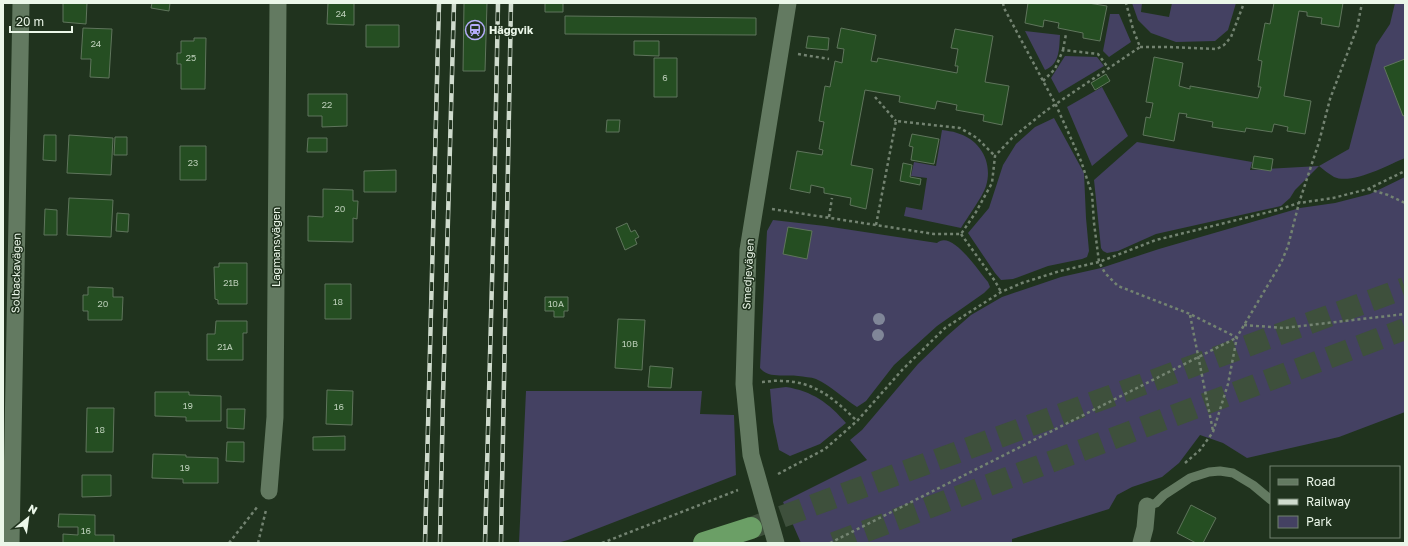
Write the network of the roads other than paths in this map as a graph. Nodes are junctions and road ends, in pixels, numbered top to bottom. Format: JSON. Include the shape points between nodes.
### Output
{"nodes":[{"id":1,"x":21,"y":3,"type":"edge"},
{"id":2,"x":278,"y":3,"type":"edge"},
{"id":3,"x":788,"y":3,"type":"edge"},
{"id":4,"x":269,"y":492,"type":"road end"},
{"id":5,"x":1270,"y":499,"type":"edge"},
{"id":6,"x":1147,"y":506,"type":"joint"},
{"id":7,"x":751,"y":528,"type":"tunnel mouth"},
{"id":8,"x":11,"y":543,"type":"edge"},
{"id":9,"x":704,"y":543,"type":"edge"},
{"id":10,"x":776,"y":543,"type":"edge"},
{"id":11,"x":1141,"y":543,"type":"edge"}],
"edges":[{"from":1,"to":8,"type":"street","name":"Solbackavägen"},
{"from":2,"to":4,"type":"street","name":"Lagmansvägen","via":[[275,417]]},
{"from":3,"to":10,"type":"street","name":"Smedjevägen","via":[[748,250],[744,384],[751,455]]},
{"from":5,"to":6,"type":"lane","via":[[1233,473],[1220,471],[1190,478],[1156,503]]},
{"from":6,"to":11,"type":"street"},
{"from":7,"to":9,"type":"highway"}]}
